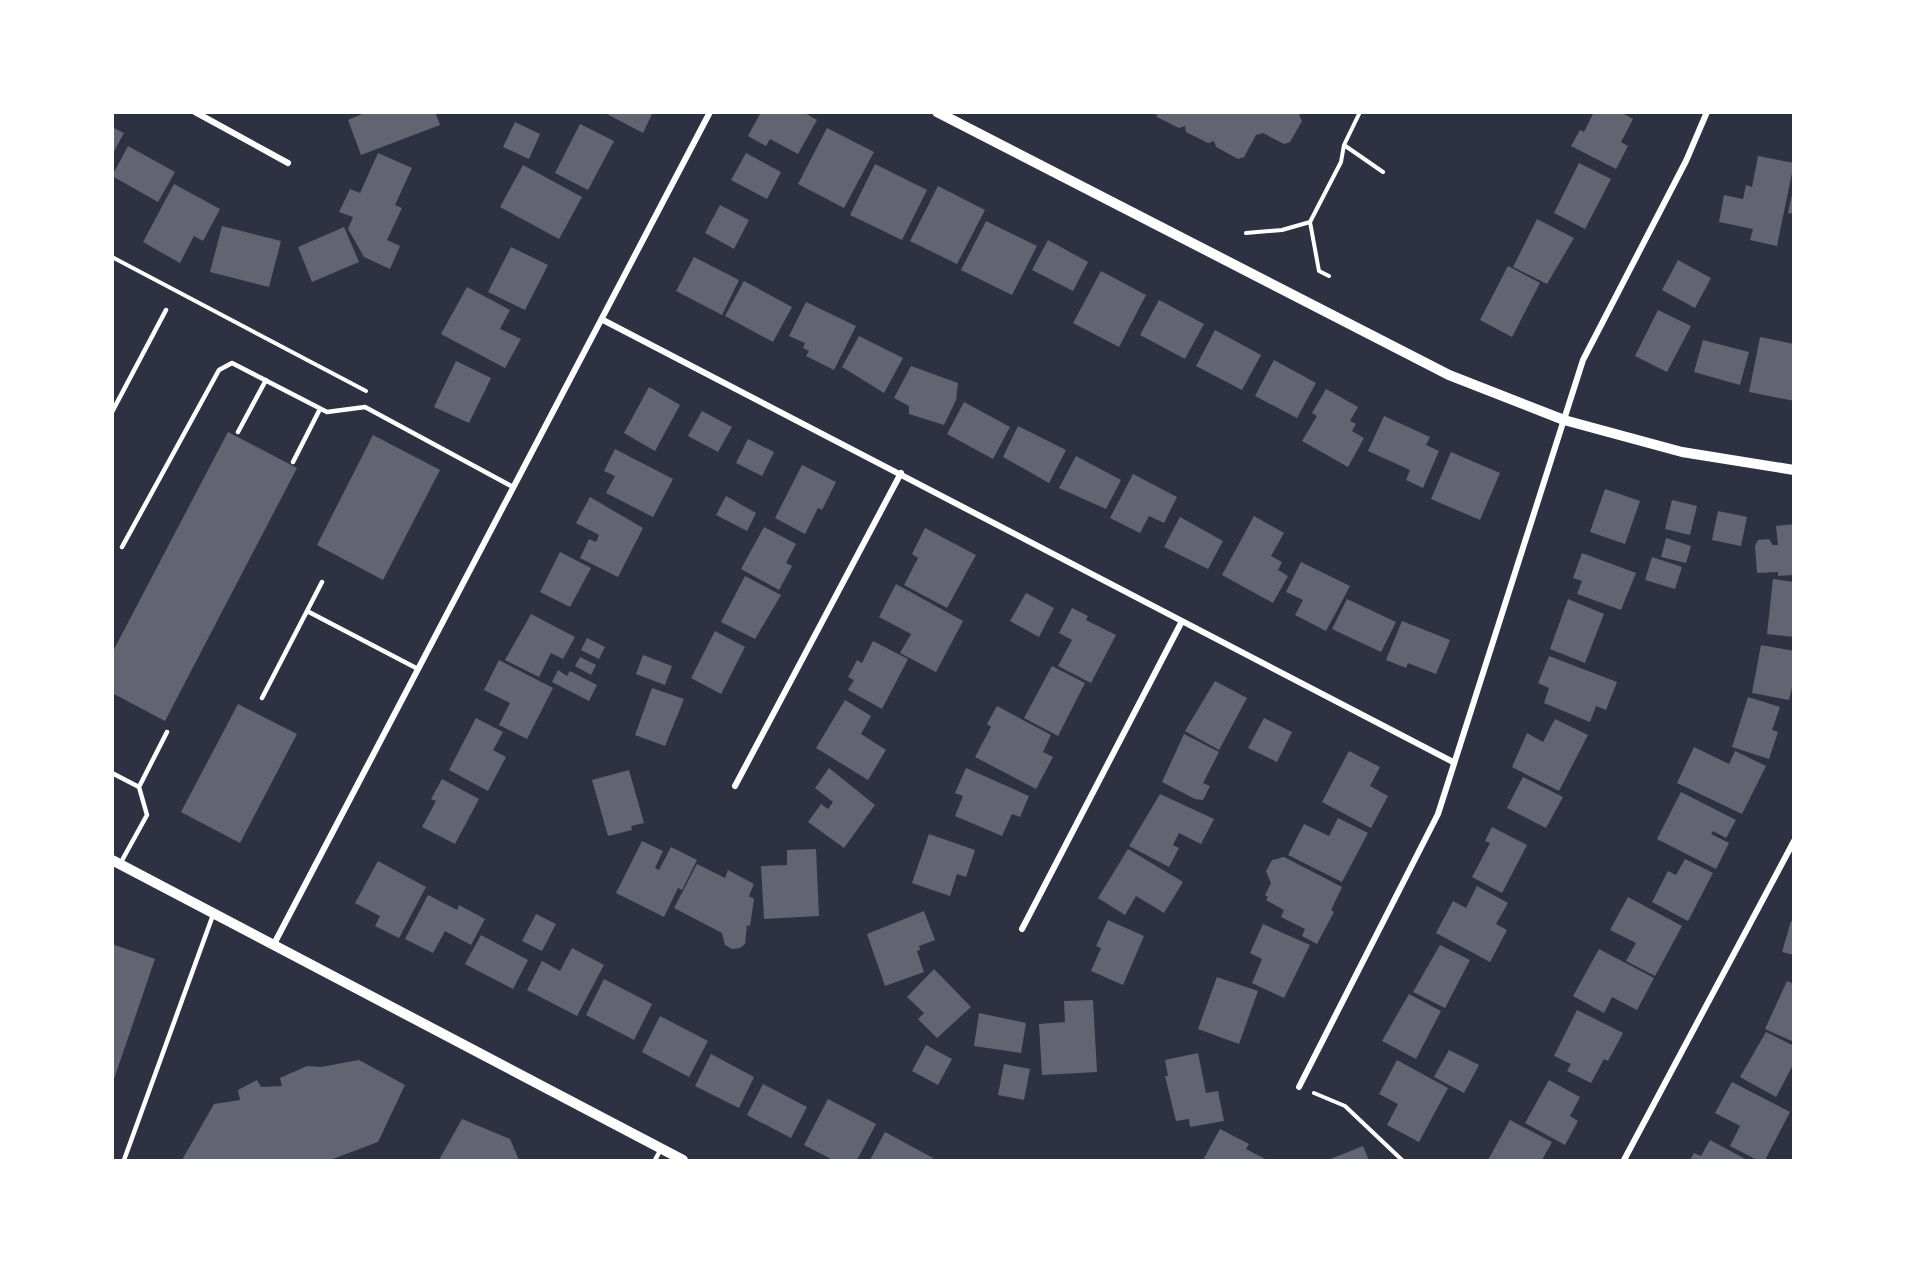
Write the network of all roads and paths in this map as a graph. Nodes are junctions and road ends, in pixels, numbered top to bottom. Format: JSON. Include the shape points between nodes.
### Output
{"nodes":[{"id":1,"x":195,"y":112,"type":"edge"},
{"id":2,"x":710,"y":112,"type":"edge"},
{"id":3,"x":937,"y":112,"type":"edge"},
{"id":4,"x":1360,"y":112,"type":"edge"},
{"id":5,"x":1707,"y":112,"type":"edge"},
{"id":6,"x":1344,"y":145,"type":"junction"},
{"id":7,"x":288,"y":163,"type":"dead end"},
{"id":8,"x":1383,"y":172,"type":"dead end"},
{"id":9,"x":1310,"y":222,"type":"junction"},
{"id":10,"x":1246,"y":232,"type":"dead end"},
{"id":11,"x":112,"y":257,"type":"edge"},
{"id":12,"x":1329,"y":276,"type":"dead end"},
{"id":13,"x":166,"y":310,"type":"dead end"},
{"id":14,"x":603,"y":320,"type":"junction"},
{"id":15,"x":266,"y":380,"type":"junction"},
{"id":16,"x":367,"y":391,"type":"dead end"},
{"id":17,"x":320,"y":409,"type":"junction"},
{"id":18,"x":112,"y":412,"type":"edge"},
{"id":19,"x":1564,"y":420,"type":"junction"},
{"id":20,"x":238,"y":432,"type":"dead end"},
{"id":21,"x":293,"y":462,"type":"dead end"},
{"id":22,"x":1794,"y":470,"type":"edge"},
{"id":23,"x":902,"y":473,"type":"junction"},
{"id":24,"x":513,"y":488,"type":"junction"},
{"id":25,"x":122,"y":547,"type":"dead end"},
{"id":26,"x":322,"y":582,"type":"dead end"},
{"id":27,"x":307,"y":610,"type":"junction"},
{"id":28,"x":1181,"y":622,"type":"junction"},
{"id":29,"x":418,"y":669,"type":"junction"},
{"id":30,"x":262,"y":698,"type":"dead end"},
{"id":31,"x":167,"y":732,"type":"dead end"},
{"id":32,"x":1453,"y":762,"type":"junction"},
{"id":33,"x":112,"y":773,"type":"edge"},
{"id":34,"x":735,"y":786,"type":"dead end"},
{"id":35,"x":139,"y":787,"type":"junction"},
{"id":36,"x":1794,"y":841,"type":"edge"},
{"id":37,"x":116,"y":862,"type":"edge"},
{"id":38,"x":214,"y":913,"type":"junction"},
{"id":39,"x":1022,"y":929,"type":"dead end"},
{"id":40,"x":274,"y":944,"type":"junction"},
{"id":41,"x":1299,"y":1087,"type":"joint"},
{"id":42,"x":660,"y":1149,"type":"junction"},
{"id":43,"x":124,"y":1161,"type":"edge"},
{"id":44,"x":655,"y":1161,"type":"edge"},
{"id":45,"x":683,"y":1161,"type":"edge"},
{"id":46,"x":1402,"y":1161,"type":"edge"},
{"id":47,"x":1624,"y":1161,"type":"edge"}],
"edges":[{"from":1,"to":7,"type":"street"},
{"from":2,"to":14,"type":"street"},
{"from":3,"to":19,"type":"street","via":[[1449,375]]},
{"from":4,"to":6,"type":"path"},
{"from":5,"to":19,"type":"street","via":[[1584,360]]},
{"from":6,"to":8,"type":"path"},
{"from":6,"to":9,"type":"path","via":[[1341,162]]},
{"from":9,"to":10,"type":"path","via":[[1282,230]]},
{"from":9,"to":12,"type":"path","via":[[1319,271]]},
{"from":11,"to":16,"type":"path"},
{"from":13,"to":18,"type":"lane"},
{"from":14,"to":23,"type":"street"},
{"from":14,"to":24,"type":"street"},
{"from":15,"to":17,"type":"lane"},
{"from":15,"to":20,"type":"lane"},
{"from":15,"to":25,"type":"lane","via":[[232,363],[219,370]]},
{"from":17,"to":21,"type":"lane"},
{"from":17,"to":24,"type":"lane","via":[[327,412],[365,407]]},
{"from":19,"to":22,"type":"street","via":[[1682,452]]},
{"from":19,"to":32,"type":"street"},
{"from":23,"to":28,"type":"street"},
{"from":23,"to":34,"type":"street"},
{"from":24,"to":29,"type":"street"},
{"from":26,"to":27,"type":"lane"},
{"from":27,"to":29,"type":"lane"},
{"from":27,"to":30,"type":"lane"},
{"from":28,"to":32,"type":"street"},
{"from":28,"to":39,"type":"street"},
{"from":29,"to":40,"type":"street"},
{"from":31,"to":35,"type":"lane"},
{"from":32,"to":41,"type":"street","via":[[1438,814]]},
{"from":33,"to":35,"type":"lane"},
{"from":35,"to":37,"type":"lane","via":[[147,815]]},
{"from":36,"to":47,"type":"street"},
{"from":37,"to":38,"type":"street"},
{"from":38,"to":40,"type":"street"},
{"from":38,"to":43,"type":"lane"},
{"from":40,"to":42,"type":"street"},
{"from":41,"to":46,"type":"path","via":[[1345,1106]]},
{"from":42,"to":44,"type":"lane"},
{"from":42,"to":45,"type":"street"}]}
